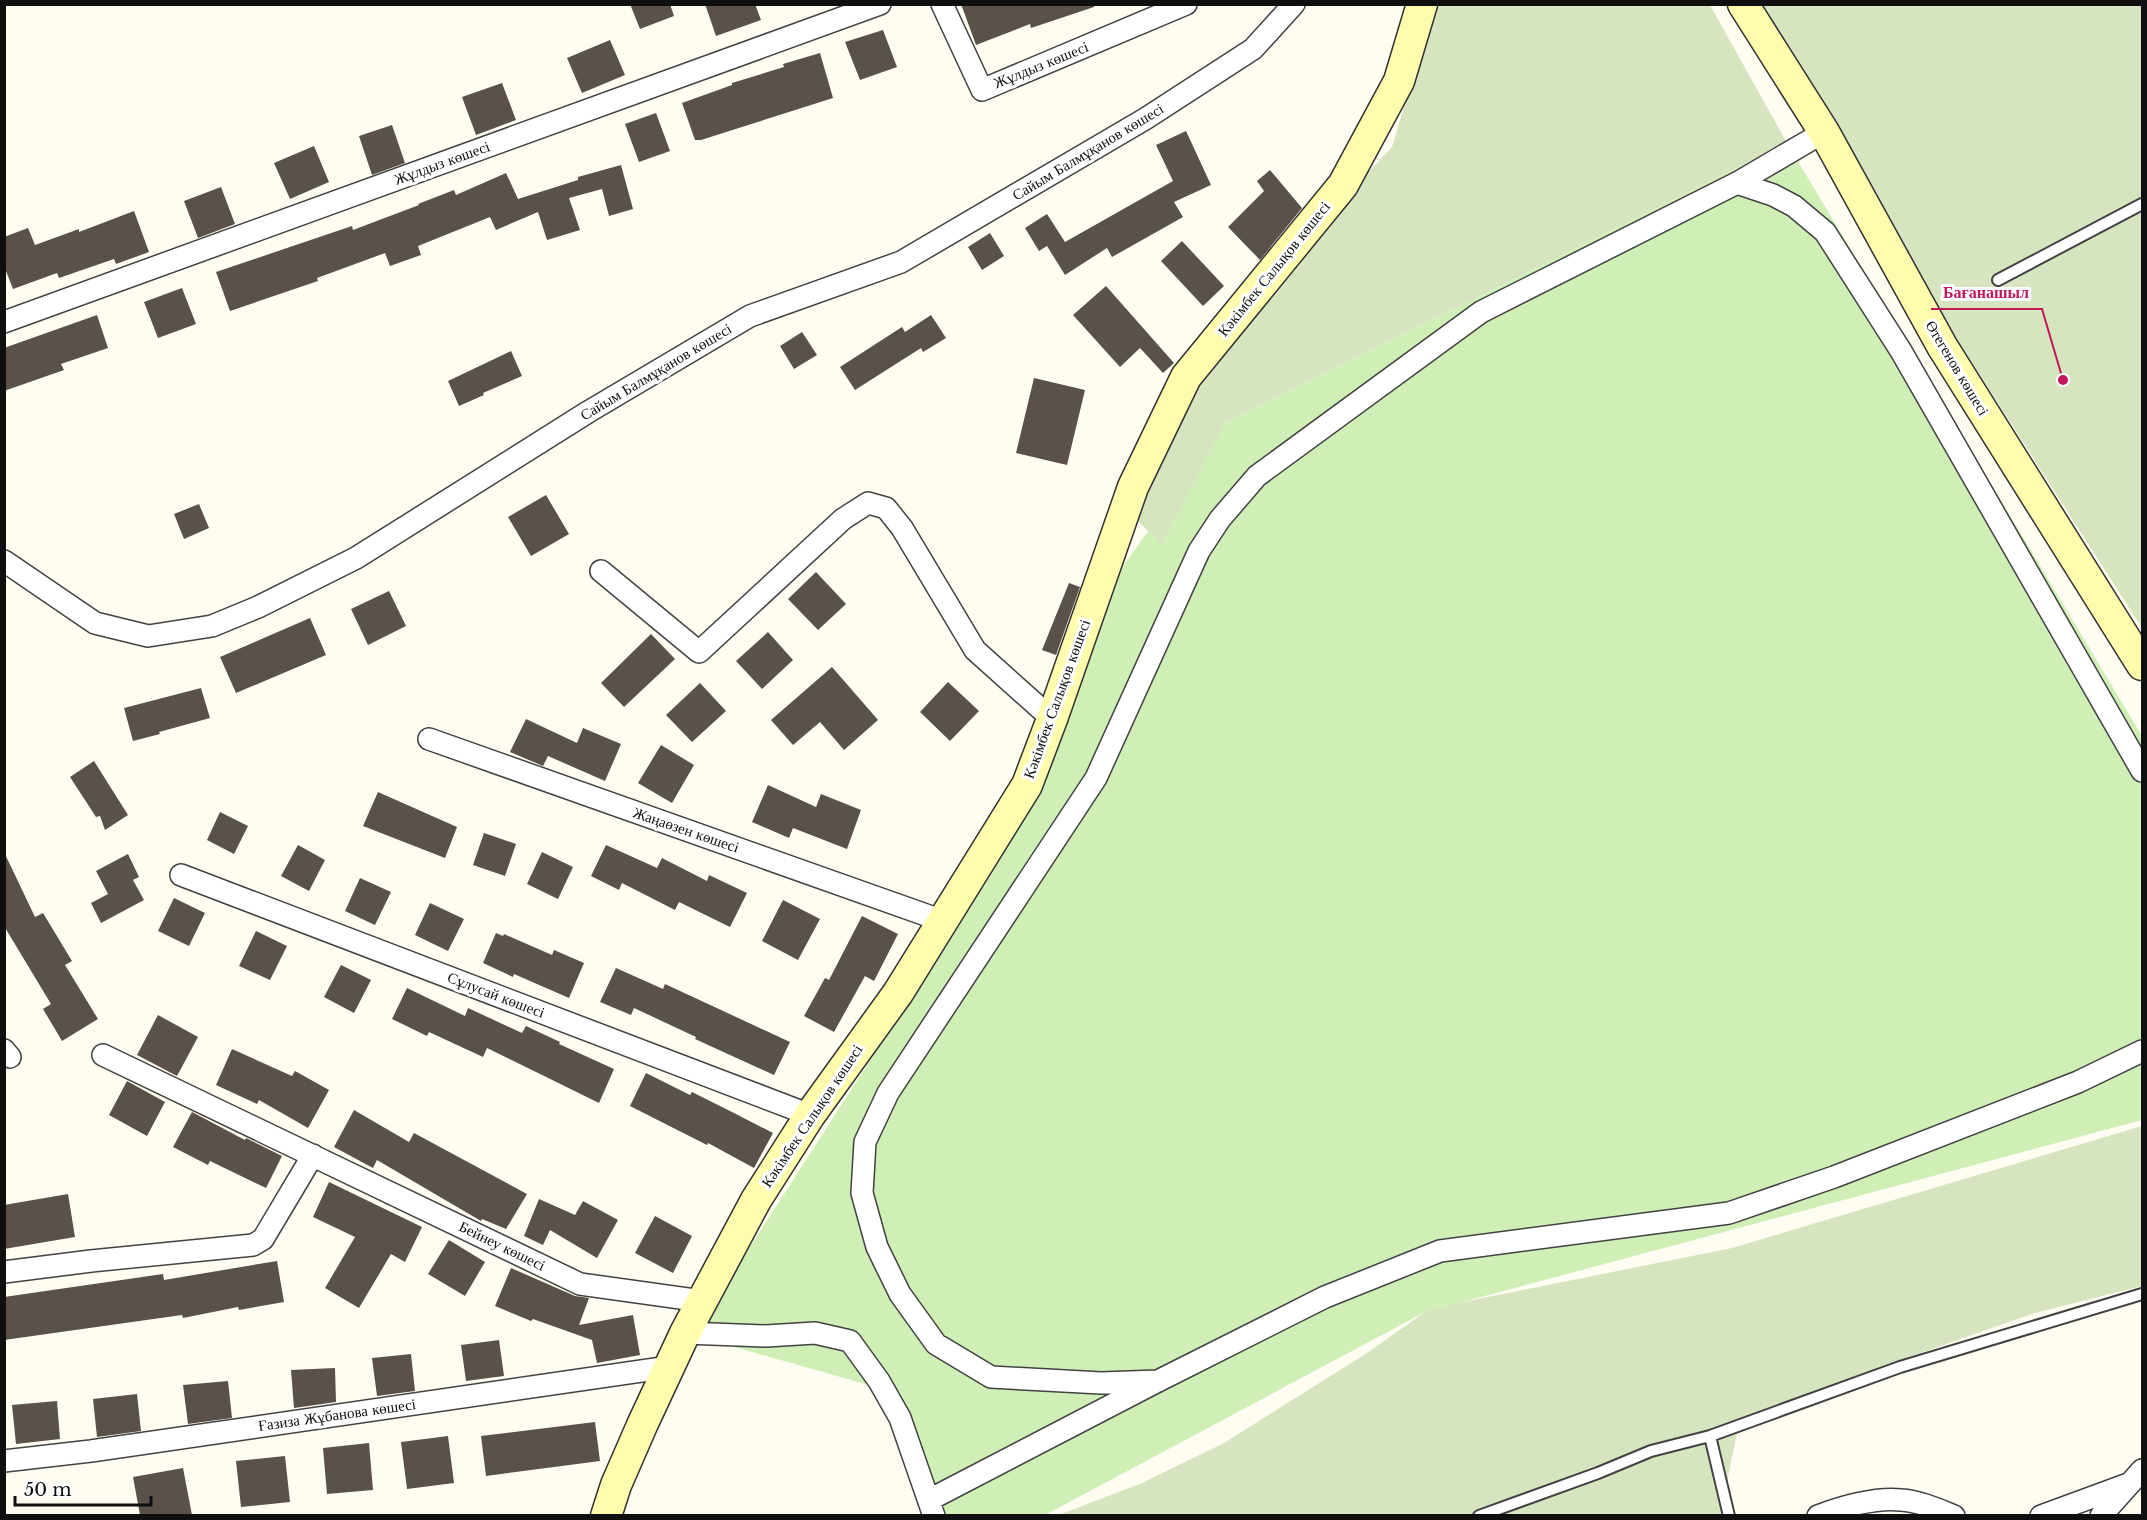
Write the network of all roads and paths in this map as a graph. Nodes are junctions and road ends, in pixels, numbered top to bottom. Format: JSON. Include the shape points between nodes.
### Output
{"nodes":[{"id":1,"x":880,"y":4,"type":"edge"},
{"id":2,"x":942,"y":4,"type":"edge"},
{"id":3,"x":1186,"y":4,"type":"edge"},
{"id":4,"x":1294,"y":4,"type":"edge"},
{"id":5,"x":1422,"y":4,"type":"edge"},
{"id":6,"x":1743,"y":4,"type":"edge"},
{"id":7,"x":1824,"y":132,"type":"junction"},
{"id":8,"x":1737,"y":183,"type":"junction"},
{"id":9,"x":2142,"y":204,"type":"edge"},
{"id":10,"x":1998,"y":280,"type":"dead end"},
{"id":11,"x":4,"y":322,"type":"edge"},
{"id":12,"x":4,"y":561,"type":"edge"},
{"id":13,"x":602,"y":571,"type":"dead end"},
{"id":14,"x":2142,"y":665,"type":"edge"},
{"id":15,"x":1052,"y":719,"type":"junction"},
{"id":16,"x":429,"y":739,"type":"dead end"},
{"id":17,"x":2142,"y":771,"type":"edge"},
{"id":18,"x":181,"y":875,"type":"dead end"},
{"id":19,"x":943,"y":921,"type":"junction"},
{"id":20,"x":2142,"y":1051,"type":"edge"},
{"id":21,"x":103,"y":1055,"type":"dead end"},
{"id":22,"x":810,"y":1115,"type":"junction"},
{"id":23,"x":314,"y":1155,"type":"junction"},
{"id":24,"x":4,"y":1272,"type":"edge"},
{"id":25,"x":2142,"y":1294,"type":"edge"},
{"id":26,"x":702,"y":1302,"type":"junction"},
{"id":27,"x":685,"y":1333,"type":"junction"},
{"id":28,"x":669,"y":1367,"type":"junction"},
{"id":29,"x":1158,"y":1381,"type":"junction"},
{"id":30,"x":1710,"y":1436,"type":"junction"},
{"id":31,"x":4,"y":1461,"type":"edge"},
{"id":32,"x":2135,"y":1477,"type":"edge"},
{"id":33,"x":932,"y":1508,"type":"edge"},
{"id":34,"x":606,"y":1515,"type":"edge"},
{"id":35,"x":1479,"y":1515,"type":"edge"},
{"id":36,"x":1729,"y":1515,"type":"edge"},
{"id":37,"x":1818,"y":1515,"type":"edge"},
{"id":38,"x":1954,"y":1515,"type":"edge"},
{"id":39,"x":2041,"y":1515,"type":"edge"},
{"id":40,"x":2101,"y":1515,"type":"edge"}],
"edges":[{"from":1,"to":11,"type":"street","name":"Жұлдыз көшесі"},
{"from":2,"to":3,"type":"street","name":"Жұлдыз көшесі","via":[[982,90]]},
{"from":4,"to":12,"type":"street","name":"Сайым Балмұқанов көшесі","via":[[1243,56],[1145,119],[901,262],[750,316],[356,558],[258,607],[212,626],[148,636],[95,623]]},
{"from":5,"to":15,"type":"street","name":"Кәкімбек Салықов көшесі","via":[[1399,81],[1343,185],[1186,377],[1133,487]]},
{"from":6,"to":7,"type":"street","name":"Өтегенов көшесі"},
{"from":7,"to":8,"type":"street"},
{"from":7,"to":14,"type":"street","name":"Өтегенов көшесі","via":[[1942,346]]},
{"from":8,"to":17,"type":"street","via":[[1794,206],[1825,232],[1901,351]]},
{"from":8,"to":29,"type":"street","via":[[1481,312],[1257,476],[1199,551],[1096,778],[888,1093],[865,1142],[862,1193],[877,1247],[900,1294],[936,1344],[991,1377],[1101,1383]]},
{"from":9,"to":10,"type":"lane"},
{"from":13,"to":15,"type":"street","via":[[699,652],[843,519],[868,503],[886,508],[975,650]]},
{"from":15,"to":19,"type":"street","name":"Кәкімбек Салықов көшесі","via":[[1027,785]]},
{"from":16,"to":19,"type":"street","name":"Жаңаөзен көшесі"},
{"from":18,"to":22,"type":"street","name":"Сұлусай көшесі"},
{"from":19,"to":22,"type":"street","name":"Кәкімбек Салықов көшесі","via":[[898,993]]},
{"from":20,"to":29,"type":"street","via":[[2068,1086],[1834,1177],[1729,1213],[1440,1251],[1325,1297]]},
{"from":21,"to":23,"type":"street","name":"Бейнеу көшесі"},
{"from":22,"to":26,"type":"street","name":"Кәкімбек Салықов көшесі","via":[[756,1200]]},
{"from":23,"to":24,"type":"street","via":[[263,1239],[254,1245]]},
{"from":23,"to":26,"type":"street","name":"Бейнеу көшесі","via":[[580,1284]]},
{"from":25,"to":30,"type":"lane","via":[[1900,1367]]},
{"from":26,"to":27,"type":"street","name":"Кәкімбек Салықов көшесі"},
{"from":27,"to":28,"type":"street","name":"Кәкімбек Салықов көшесі"},
{"from":27,"to":33,"type":"street","via":[[815,1333],[850,1341],[900,1418]]},
{"from":28,"to":31,"type":"street","name":"Ғазиза Жұбанова көшесі"},
{"from":28,"to":34,"type":"street","name":"Кәкімбек Салықов көшесі"},
{"from":29,"to":33,"type":"street"},
{"from":30,"to":35,"type":"lane","via":[[1651,1451]]},
{"from":30,"to":36,"type":"lane"},
{"from":32,"to":39,"type":"street"},
{"from":32,"to":40,"type":"street"},
{"from":37,"to":38,"type":"street","via":[[1862,1503],[1899,1499]]}]}
